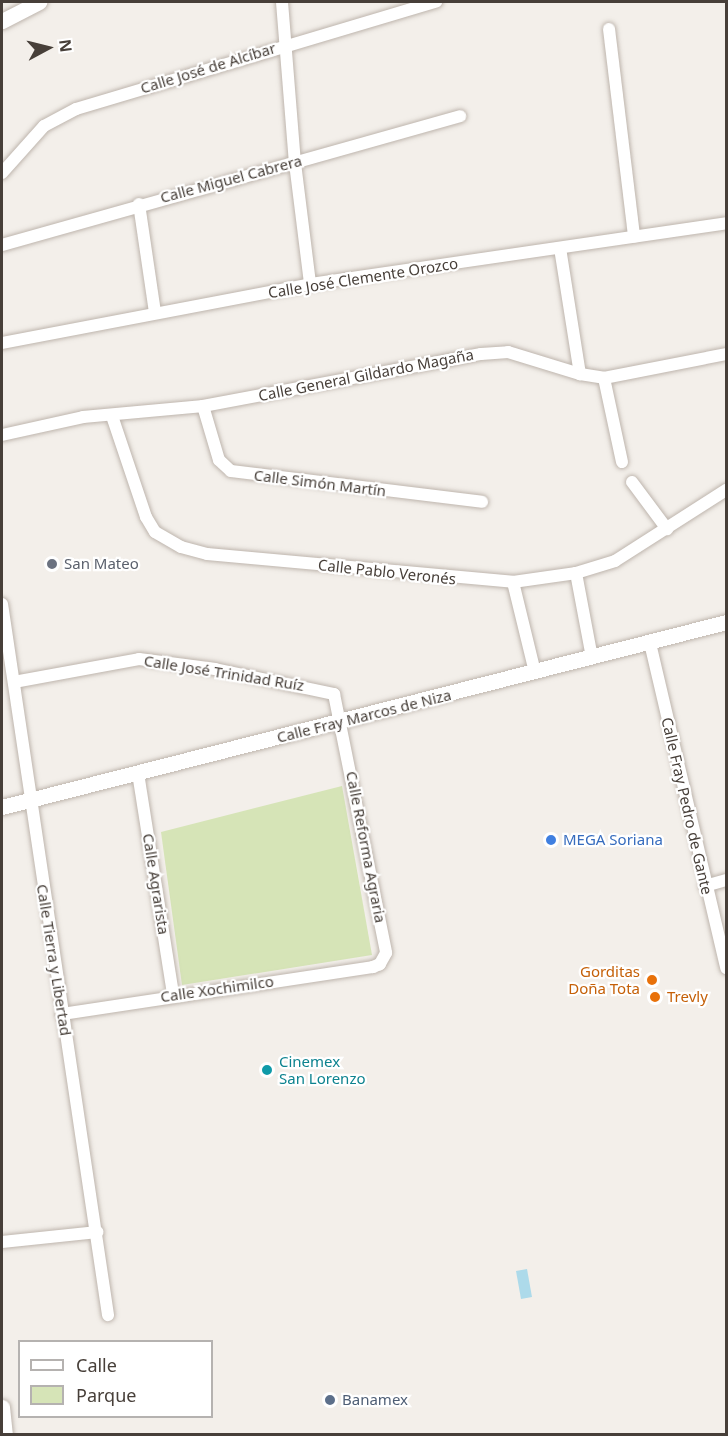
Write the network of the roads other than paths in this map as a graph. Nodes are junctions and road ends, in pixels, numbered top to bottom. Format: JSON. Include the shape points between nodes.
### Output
{"nodes":[{"id":1,"x":39,"y":2,"type":"edge"},
{"id":2,"x":282,"y":2,"type":"edge"},
{"id":3,"x":436,"y":2,"type":"edge"},
{"id":4,"x":2,"y":21,"type":"edge"},
{"id":5,"x":609,"y":29,"type":"dead end"},
{"id":6,"x":285,"y":45,"type":"junction"},
{"id":7,"x":460,"y":116,"type":"dead end"},
{"id":8,"x":295,"y":163,"type":"junction"},
{"id":9,"x":2,"y":172,"type":"edge"},
{"id":10,"x":140,"y":204,"type":"junction"},
{"id":11,"x":726,"y":223,"type":"edge"},
{"id":12,"x":634,"y":236,"type":"junction"},
{"id":13,"x":2,"y":245,"type":"edge"},
{"id":14,"x":560,"y":248,"type":"junction"},
{"id":15,"x":310,"y":284,"type":"junction"},
{"id":16,"x":155,"y":313,"type":"junction"},
{"id":17,"x":2,"y":343,"type":"edge"},
{"id":18,"x":726,"y":354,"type":"edge"},
{"id":19,"x":579,"y":375,"type":"junction"},
{"id":20,"x":604,"y":378,"type":"junction"},
{"id":21,"x":203,"y":406,"type":"junction"},
{"id":22,"x":112,"y":416,"type":"junction"},
{"id":23,"x":2,"y":435,"type":"edge"},
{"id":24,"x":622,"y":462,"type":"dead end"},
{"id":25,"x":632,"y":482,"type":"dead end"},
{"id":26,"x":726,"y":490,"type":"edge"},
{"id":27,"x":482,"y":502,"type":"dead end"},
{"id":28,"x":667,"y":529,"type":"junction"},
{"id":29,"x":576,"y":573,"type":"junction"},
{"id":30,"x":513,"y":582,"type":"junction"},
{"id":31,"x":2,"y":604,"type":"edge"},
{"id":32,"x":726,"y":622,"type":"edge"},
{"id":33,"x":650,"y":643,"type":"junction"},
{"id":34,"x":592,"y":658,"type":"junction"},
{"id":35,"x":535,"y":672,"type":"junction"},
{"id":36,"x":14,"y":682,"type":"junction"},
{"id":37,"x":341,"y":722,"type":"junction"},
{"id":38,"x":138,"y":773,"type":"junction"},
{"id":39,"x":30,"y":800,"type":"junction"},
{"id":40,"x":2,"y":807,"type":"edge"},
{"id":41,"x":726,"y":880,"type":"edge"},
{"id":42,"x":705,"y":886,"type":"junction"},
{"id":43,"x":373,"y":967,"type":"joint"},
{"id":44,"x":726,"y":968,"type":"edge"},
{"id":45,"x":173,"y":995,"type":"junction"},
{"id":46,"x":63,"y":1014,"type":"junction"},
{"id":47,"x":98,"y":1232,"type":"junction"},
{"id":48,"x":2,"y":1242,"type":"edge"},
{"id":49,"x":108,"y":1316,"type":"dead end"},
{"id":50,"x":2,"y":1407,"type":"edge"},
{"id":51,"x":5,"y":1434,"type":"edge"}],
"edges":[{"from":1,"to":4,"type":"street"},
{"from":2,"to":6,"type":"street"},
{"from":3,"to":6,"type":"street","name":"Calle José de Alcíbar"},
{"from":5,"to":12,"type":"street"},
{"from":6,"to":8,"type":"street"},
{"from":6,"to":9,"type":"street","name":"Calle José de Alcíbar","via":[[76,110],[44,126]]},
{"from":7,"to":8,"type":"street","name":"Calle Miguel Cabrera"},
{"from":8,"to":10,"type":"street","name":"Calle Miguel Cabrera"},
{"from":8,"to":15,"type":"street"},
{"from":10,"to":13,"type":"street","name":"Calle Miguel Cabrera"},
{"from":10,"to":16,"type":"street"},
{"from":11,"to":12,"type":"street","name":"Calle José Clemente Orozco"},
{"from":12,"to":14,"type":"street","name":"Calle José Clemente Orozco"},
{"from":14,"to":15,"type":"street","name":"Calle José Clemente Orozco"},
{"from":14,"to":19,"type":"street"},
{"from":15,"to":16,"type":"street","name":"Calle José Clemente Orozco"},
{"from":16,"to":17,"type":"street","name":"Calle José Clemente Orozco"},
{"from":18,"to":20,"type":"street","name":"Calle General Gildardo Magaña"},
{"from":19,"to":20,"type":"street","name":"Calle General Gildardo Magaña"},
{"from":19,"to":21,"type":"street","name":"Calle General Gildardo Magaña","via":[[508,352],[481,354]]},
{"from":20,"to":24,"type":"street"},
{"from":21,"to":22,"type":"street","name":"Calle General Gildardo Magaña"},
{"from":21,"to":27,"type":"street","name":"Calle Simón Martín","via":[[219,460],[231,471]]},
{"from":22,"to":23,"type":"street","name":"Calle General Gildardo Magaña","via":[[66,420]]},
{"from":22,"to":30,"type":"street","name":"Calle Pablo Veronés","via":[[146,517],[155,532],[181,548],[207,554]]},
{"from":25,"to":28,"type":"street"},
{"from":26,"to":28,"type":"street","name":"Calle Pablo Veronés"},
{"from":28,"to":29,"type":"street","name":"Calle Pablo Veronés","via":[[625,556]]},
{"from":29,"to":30,"type":"street","name":"Calle Pablo Veronés"},
{"from":29,"to":34,"type":"street"},
{"from":30,"to":35,"type":"street"},
{"from":31,"to":36,"type":"street","name":"Calle Tierra y Libertad"},
{"from":32,"to":33,"type":"street","name":"Calle Fray Marcos de Niza"},
{"from":33,"to":34,"type":"street","name":"Calle Fray Marcos de Niza"},
{"from":33,"to":42,"type":"street","name":"Calle Fray Pedro de Gante"},
{"from":34,"to":35,"type":"street","name":"Calle Fray Marcos de Niza"},
{"from":35,"to":37,"type":"street","name":"Calle Fray Marcos de Niza"},
{"from":36,"to":37,"type":"street","name":"Calle José Trinidad Ruíz","via":[[125,660],[156,660],[325,690],[338,702]]},
{"from":36,"to":39,"type":"street","name":"Calle Tierra y Libertad"},
{"from":37,"to":38,"type":"street","name":"Calle Fray Marcos de Niza"},
{"from":37,"to":43,"type":"street","name":"Calle Reforma Agraria","via":[[386,953],[380,964]]},
{"from":38,"to":39,"type":"street","name":"Calle Fray Marcos de Niza"},
{"from":38,"to":45,"type":"street","name":"Calle Agrarista"},
{"from":39,"to":40,"type":"street","name":"Calle Fray Marcos de Niza"},
{"from":39,"to":46,"type":"street","name":"Calle Tierra y Libertad"},
{"from":41,"to":42,"type":"street"},
{"from":42,"to":44,"type":"street","name":"Calle Fray Pedro de Gante"},
{"from":43,"to":45,"type":"street","name":"Calle Xochimilco"},
{"from":45,"to":46,"type":"street","name":"Calle Xochimilco"},
{"from":46,"to":47,"type":"street","name":"Calle Tierra y Libertad"},
{"from":47,"to":48,"type":"street"},
{"from":47,"to":49,"type":"street","name":"Calle Tierra y Libertad"},
{"from":50,"to":51,"type":"street"}]}
